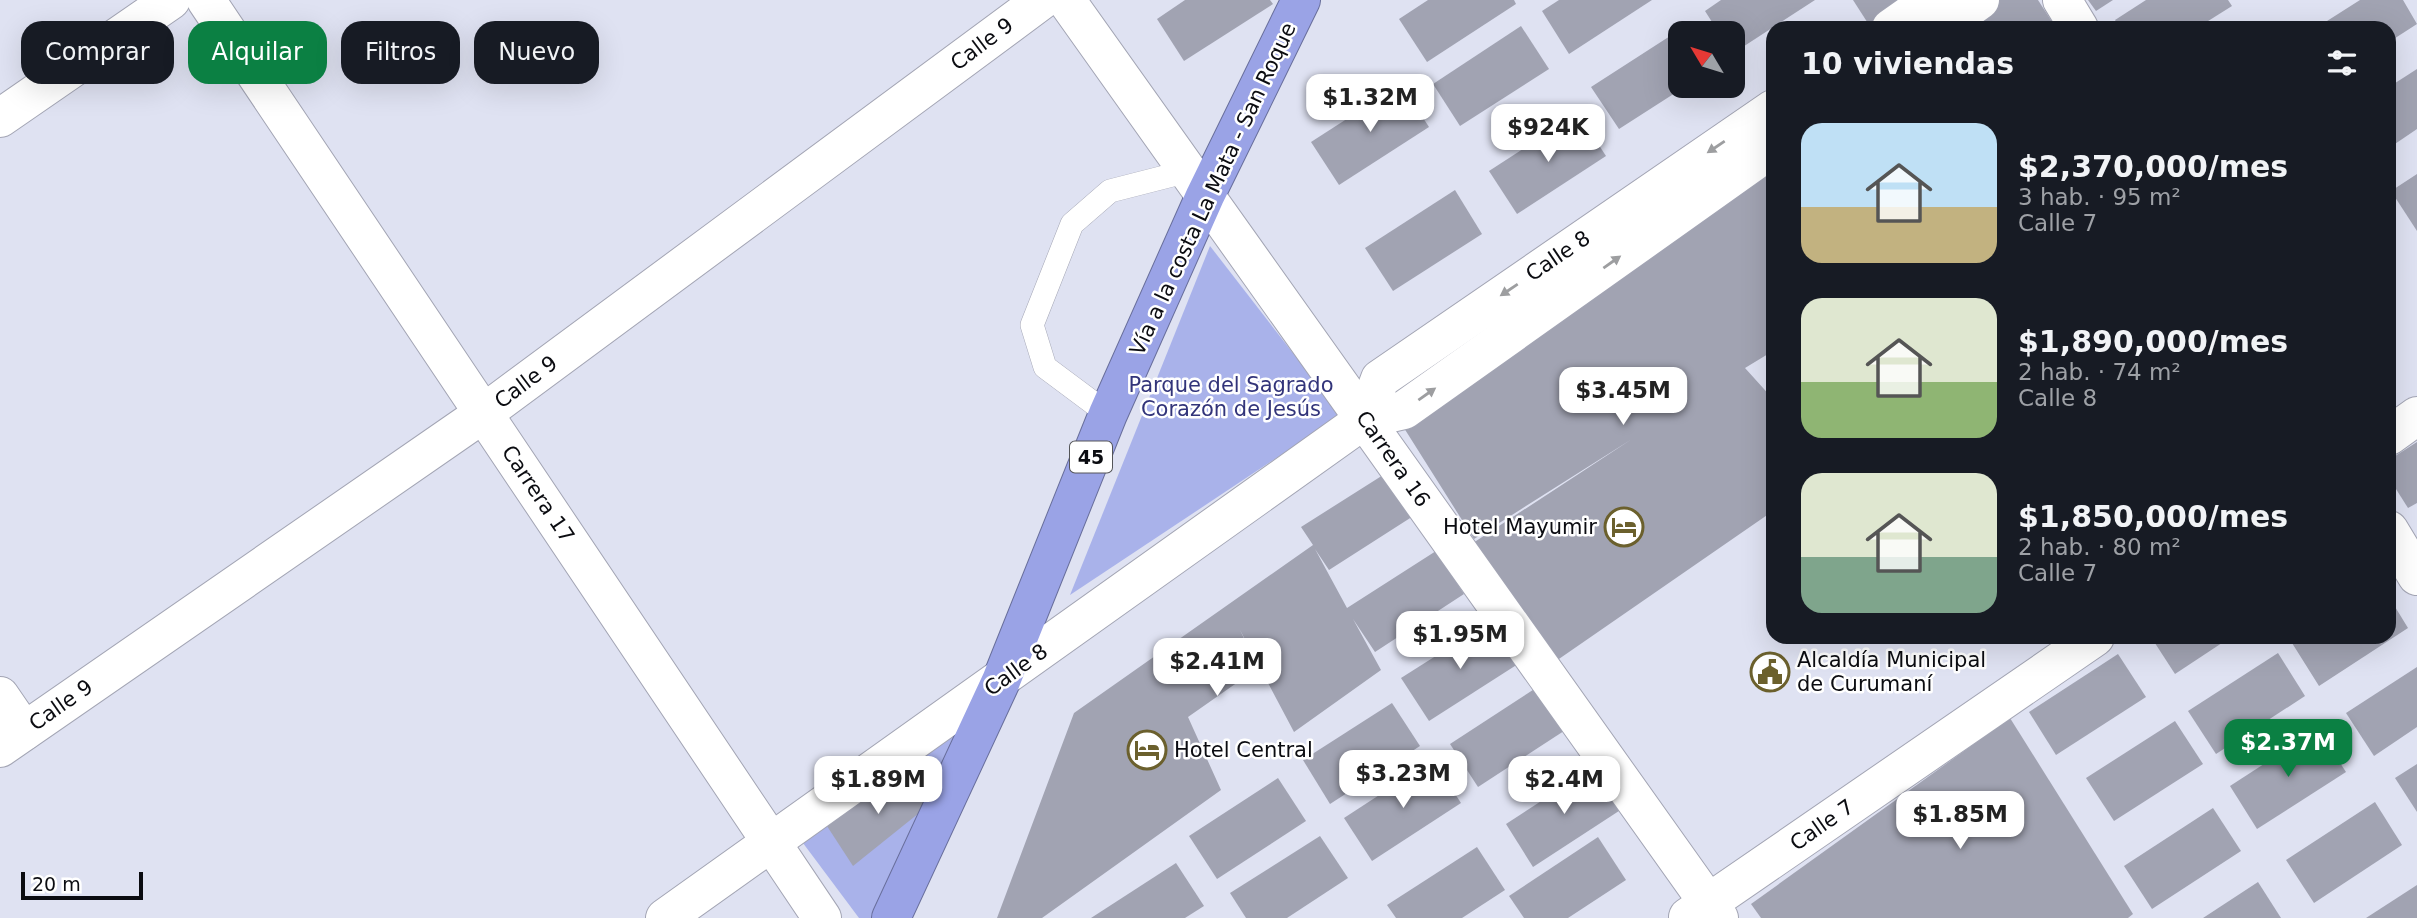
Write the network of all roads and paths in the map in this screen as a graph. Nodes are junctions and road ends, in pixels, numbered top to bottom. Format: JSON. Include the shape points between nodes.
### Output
{"nodes":[{"id":1,"x":170,"y":0,"type":"edge"},
{"id":2,"x":206,"y":0,"type":"edge"},
{"id":3,"x":1042,"y":0,"type":"edge"},
{"id":4,"x":1066,"y":0,"type":"edge"},
{"id":5,"x":1301,"y":0,"type":"edge"},
{"id":6,"x":1931,"y":0,"type":"edge"},
{"id":7,"x":1980,"y":0,"type":"edge"},
{"id":8,"x":2062,"y":0,"type":"edge"},
{"id":9,"x":1901,"y":21,"type":"edge"},
{"id":10,"x":1951,"y":21,"type":"edge"},
{"id":11,"x":2075,"y":21,"type":"edge"},
{"id":12,"x":1766,"y":114,"type":"edge"},
{"id":13,"x":0,"y":118,"type":"edge"},
{"id":14,"x":1766,"y":153,"type":"edge"},
{"id":15,"x":1197,"y":183,"type":"junction"},
{"id":16,"x":484,"y":413,"type":"junction"},
{"id":17,"x":1108,"y":414,"type":"junction"},
{"id":18,"x":2417,"y":416,"type":"edge"},
{"id":19,"x":1364,"y":419,"type":"junction"},
{"id":20,"x":2396,"y":431,"type":"edge"},
{"id":21,"x":2396,"y":542,"type":"edge"},
{"id":22,"x":2417,"y":576,"type":"edge"},
{"id":23,"x":2085,"y":644,"type":"edge"},
{"id":24,"x":1001,"y":681,"type":"junction"},
{"id":25,"x":0,"y":696,"type":"edge"},
{"id":26,"x":12,"y":739,"type":"edge"},
{"id":27,"x":772,"y":843,"type":"junction"},
{"id":28,"x":1704,"y":913,"type":"edge"},
{"id":29,"x":665,"y":918,"type":"edge"},
{"id":30,"x":822,"y":918,"type":"edge"},
{"id":31,"x":891,"y":918,"type":"edge"}],
"edges":[{"from":1,"to":13,"type":"street"},
{"from":2,"to":16,"type":"street","name":"Carrera 17"},
{"from":3,"to":16,"type":"street","name":"Calle 9"},
{"from":4,"to":15,"type":"street","name":"Carrera 16"},
{"from":5,"to":15,"type":"highway","name":"Vía a la costa La Mata - San Roque","number":"45"},
{"from":6,"to":9,"type":"street"},
{"from":7,"to":10,"type":"street"},
{"from":8,"to":11,"type":"street"},
{"from":12,"to":19,"type":"street","name":"Calle 8","one_way":true,"via":[[1380,379]]},
{"from":19,"to":14,"type":"street","name":"Calle 8","one_way":true,"via":[[1404,410]]},
{"from":15,"to":17,"type":"highway","name":"Vía a la costa La Mata - San Roque","number":"45"},
{"from":15,"to":17,"type":"lane","via":[[1110,191],[1082,215],[1072,225],[1032,325],[1045,367]]},
{"from":15,"to":19,"type":"street","name":"Carrera 16"},
{"from":16,"to":26,"type":"street","name":"Calle 9"},
{"from":16,"to":27,"type":"street","name":"Carrera 17"},
{"from":17,"to":24,"type":"highway","name":"Vía a la costa La Mata - San Roque","number":"45"},
{"from":18,"to":20,"type":"street"},
{"from":19,"to":24,"type":"street","name":"Calle 8"},
{"from":19,"to":28,"type":"street","name":"Carrera 16"},
{"from":21,"to":22,"type":"street"},
{"from":23,"to":28,"type":"street","name":"Calle 7"},
{"from":24,"to":27,"type":"street","name":"Calle 8"},
{"from":24,"to":31,"type":"highway","name":"Vía a la costa La Mata - San Roque","number":"45"},
{"from":25,"to":26,"type":"street"},
{"from":27,"to":29,"type":"street","name":"Calle 8"},
{"from":27,"to":30,"type":"street","name":"Carrera 17"}]}
